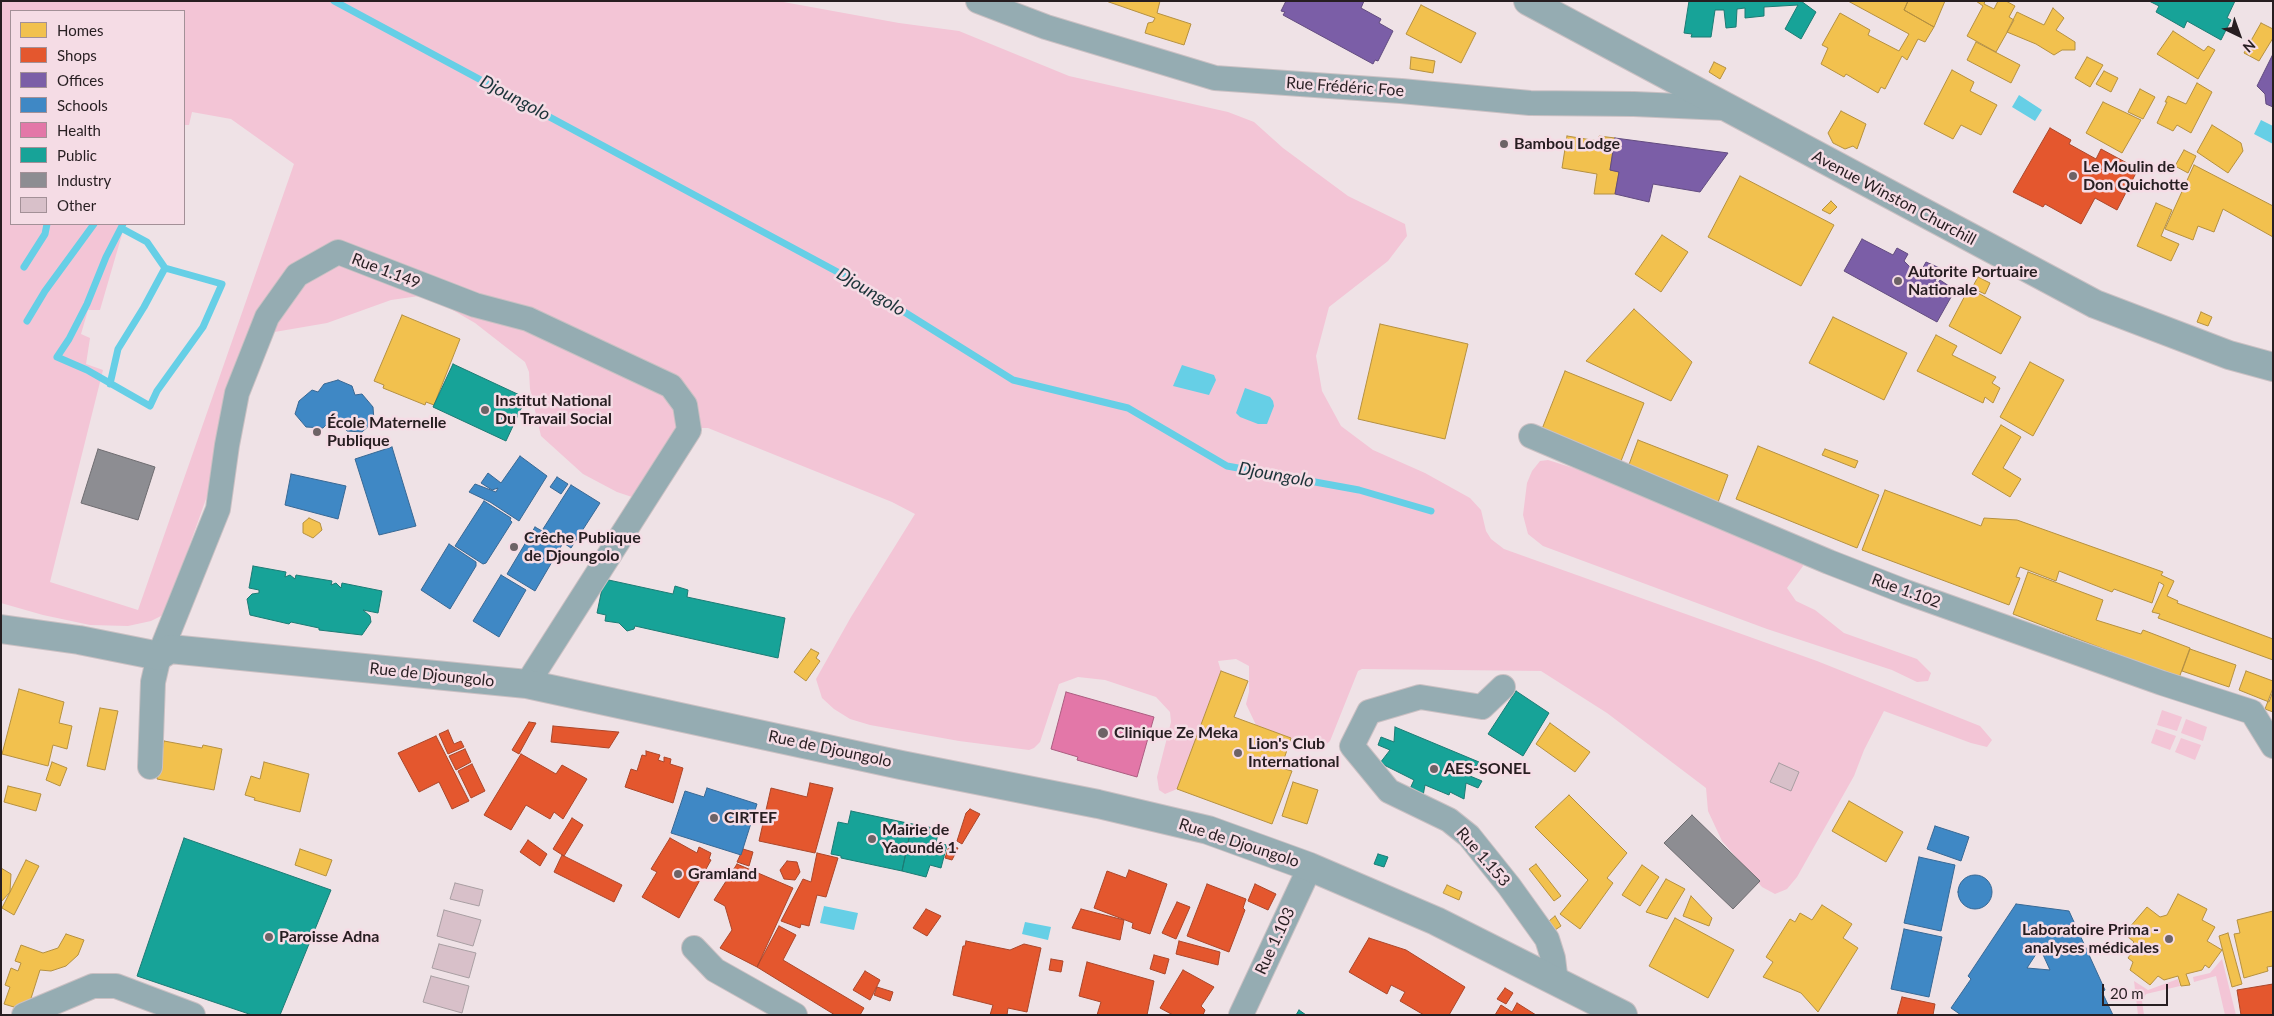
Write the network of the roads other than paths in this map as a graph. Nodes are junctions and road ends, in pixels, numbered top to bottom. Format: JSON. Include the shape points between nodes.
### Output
{"nodes":[{"id":1,"x":978,"y":1,"type":"edge"},
{"id":2,"x":1528,"y":1,"type":"edge"},
{"id":3,"x":1724,"y":108,"type":"junction"},
{"id":4,"x":2273,"y":366,"type":"edge"},
{"id":5,"x":1531,"y":436,"type":"dead end"},
{"id":6,"x":1,"y":629,"type":"edge"},
{"id":7,"x":159,"y":656,"type":"junction"},
{"id":8,"x":527,"y":684,"type":"junction"},
{"id":9,"x":1503,"y":687,"type":"dead end"},
{"id":10,"x":2273,"y":746,"type":"edge"},
{"id":11,"x":150,"y":767,"type":"dead end"},
{"id":12,"x":1310,"y":867,"type":"junction"},
{"id":13,"x":694,"y":948,"type":"dead end"},
{"id":14,"x":1556,"y":982,"type":"junction"},
{"id":15,"x":24,"y":1015,"type":"edge"},
{"id":16,"x":194,"y":1015,"type":"edge"},
{"id":17,"x":794,"y":1015,"type":"edge"},
{"id":18,"x":1241,"y":1015,"type":"edge"},
{"id":19,"x":1623,"y":1015,"type":"edge"}],
"edges":[{"from":1,"to":3,"type":"street","name":"Rue Frédéric Foe","via":[[1046,27],[1215,78],[1530,103]]},
{"from":2,"to":3,"type":"street","name":"Avenue Winston Churchill"},
{"from":3,"to":4,"type":"street","name":"Avenue Winston Churchill","via":[[2095,304],[2229,355]]},
{"from":5,"to":10,"type":"street","name":"Rue 1.102","via":[[1829,562],[2162,683],[2252,712]]},
{"from":6,"to":7,"type":"street","name":"Rue de Djoungolo"},
{"from":7,"to":8,"type":"street","name":"Rue de Djoungolo","via":[[170,649]]},
{"from":7,"to":8,"type":"street","name":"Rue 1.149","via":[[218,509],[237,393],[267,317],[297,275],[338,252],[475,305],[528,319],[671,386],[685,405],[689,430]]},
{"from":7,"to":11,"type":"street","via":[[153,682]]},
{"from":8,"to":12,"type":"street","name":"Rue de Djoungolo","via":[[1116,808],[1208,830]]},
{"from":9,"to":14,"type":"street","name":"Rue 1.153","via":[[1482,707],[1420,696],[1369,712],[1352,746],[1389,791],[1449,820],[1469,836],[1547,939]]},
{"from":12,"to":14,"type":"street","name":"Rue de Djoungolo","via":[[1436,920]]},
{"from":12,"to":18,"type":"street","name":"Rue 1.103"},
{"from":13,"to":17,"type":"street","via":[[715,970]]},
{"from":14,"to":19,"type":"street","name":"Rue de Djoungolo"},
{"from":15,"to":16,"type":"street","via":[[93,986],[116,986]]}]}
